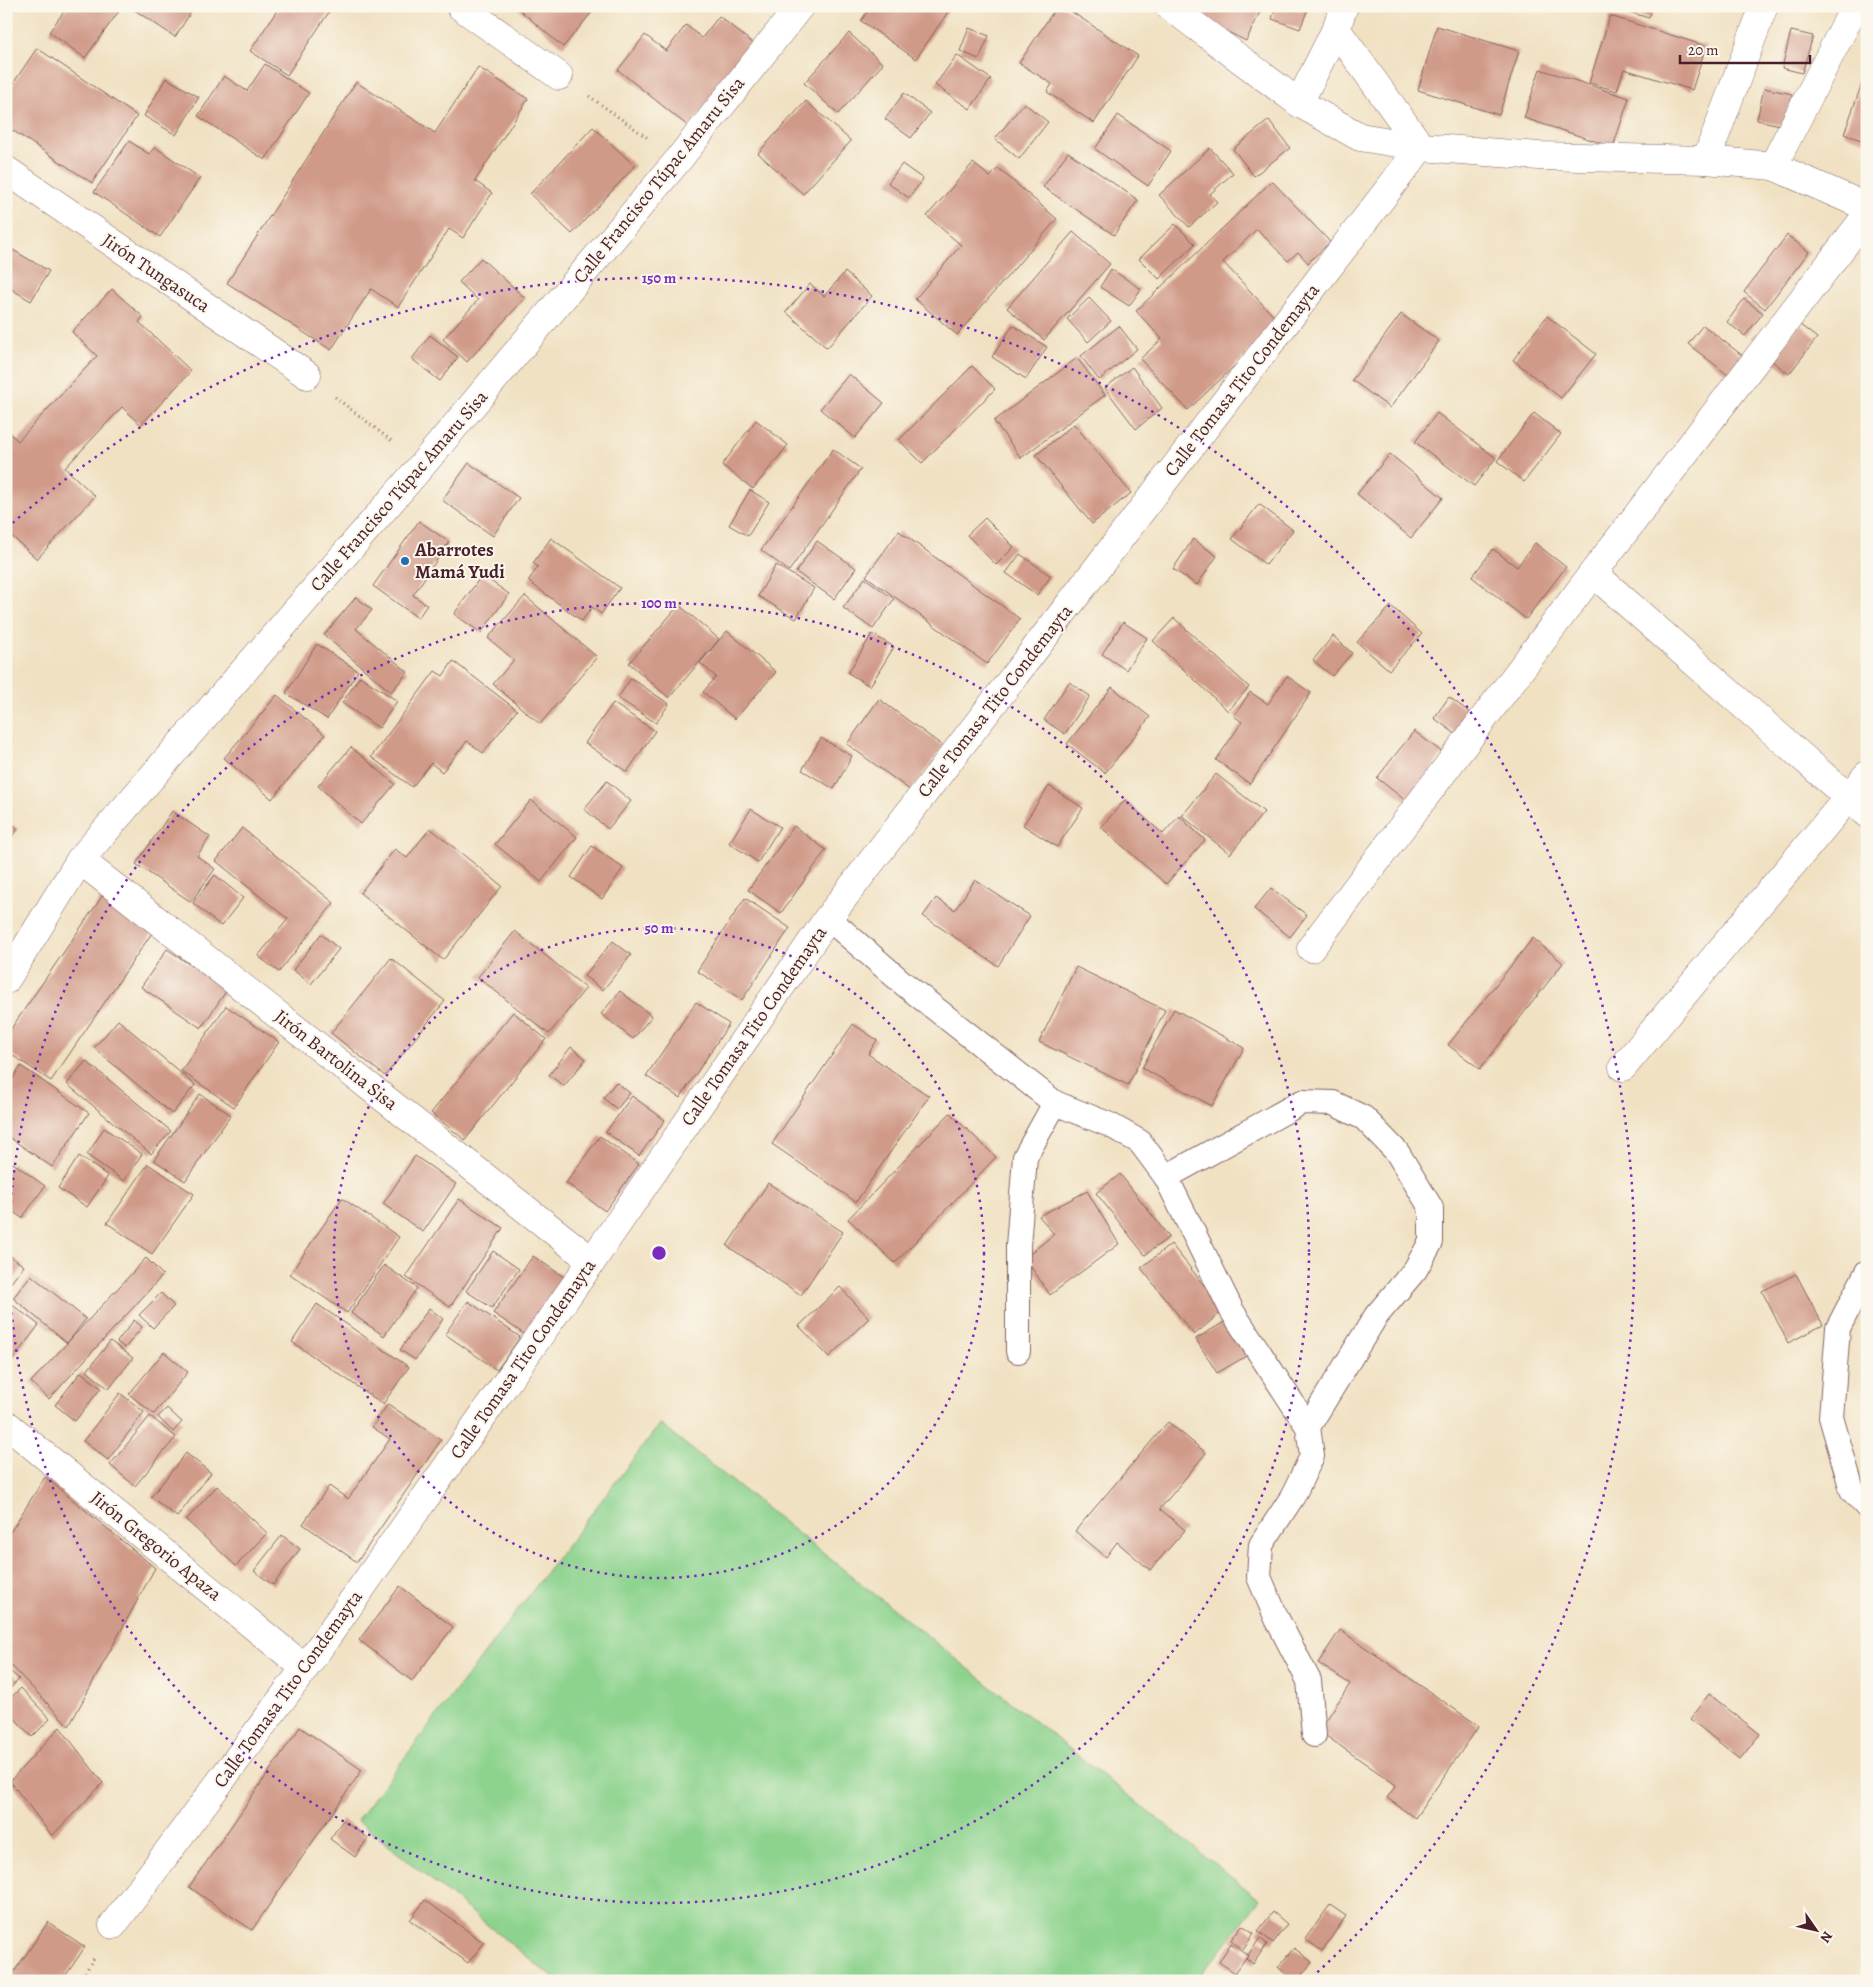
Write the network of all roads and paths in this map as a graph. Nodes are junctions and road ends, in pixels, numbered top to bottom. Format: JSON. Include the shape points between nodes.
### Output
{"nodes":[{"id":1,"x":460,"y":6,"type":"edge"},
{"id":2,"x":800,"y":6,"type":"edge"},
{"id":3,"x":1169,"y":6,"type":"edge"},
{"id":4,"x":1764,"y":6,"type":"edge"},
{"id":5,"x":1855,"y":6,"type":"edge"},
{"id":6,"x":1340,"y":18,"type":"edge"},
{"id":7,"x":559,"y":76,"type":"joint"},
{"id":8,"x":1299,"y":103,"type":"junction"},
{"id":9,"x":1421,"y":147,"type":"junction"},
{"id":10,"x":679,"y":160,"type":"junction"},
{"id":11,"x":1706,"y":160,"type":"junction"},
{"id":12,"x":1773,"y":166,"type":"junction"},
{"id":13,"x":6,"y":170,"type":"edge"},
{"id":14,"x":1867,"y":207,"type":"edge"},
{"id":15,"x":1867,"y":216,"type":"edge"},
{"id":16,"x":307,"y":375,"type":"joint"},
{"id":17,"x":423,"y":464,"type":"junction"},
{"id":18,"x":1592,"y":573,"type":"junction"},
{"id":19,"x":1867,"y":774,"type":"edge"},
{"id":20,"x":1857,"y":806,"type":"edge"},
{"id":21,"x":80,"y":860,"type":"junction"},
{"id":22,"x":828,"y":918,"type":"junction"},
{"id":23,"x":1311,"y":948,"type":"dead end"},
{"id":24,"x":6,"y":980,"type":"edge"},
{"id":25,"x":1623,"y":1067,"type":"dead end"},
{"id":26,"x":1055,"y":1103,"type":"junction"},
{"id":27,"x":1166,"y":1177,"type":"junction"},
{"id":28,"x":592,"y":1261,"type":"junction"},
{"id":29,"x":1867,"y":1272,"type":"edge"},
{"id":30,"x":1018,"y":1351,"type":"dead end"},
{"id":31,"x":6,"y":1424,"type":"edge"},
{"id":32,"x":1308,"y":1427,"type":"junction"},
{"id":33,"x":1867,"y":1507,"type":"edge"},
{"id":34,"x":305,"y":1668,"type":"junction"},
{"id":35,"x":1314,"y":1735,"type":"dead end"},
{"id":36,"x":113,"y":1925,"type":"dead end"}],
"edges":[{"from":1,"to":7,"type":"street"},
{"from":2,"to":10,"type":"street","name":"Calle Francisco Túpac Amaru Sisa"},
{"from":3,"to":8,"type":"street"},
{"from":4,"to":11,"type":"street"},
{"from":5,"to":12,"type":"street"},
{"from":6,"to":8,"type":"street"},
{"from":6,"to":9,"type":"street"},
{"from":7,"to":10,"type":"path"},
{"from":8,"to":9,"type":"street","via":[[1360,137]]},
{"from":9,"to":11,"type":"street","via":[[1539,156]]},
{"from":9,"to":22,"type":"street","name":"Calle Tomasa Tito Condemayta"},
{"from":10,"to":17,"type":"street","name":"Calle Francisco Túpac Amaru Sisa"},
{"from":11,"to":12,"type":"street"},
{"from":12,"to":14,"type":"street"},
{"from":13,"to":16,"type":"street","name":"Jirón Tungasuca"},
{"from":15,"to":18,"type":"street"},
{"from":16,"to":17,"type":"path"},
{"from":17,"to":21,"type":"street","name":"Calle Francisco Túpac Amaru Sisa"},
{"from":18,"to":20,"type":"street"},
{"from":18,"to":23,"type":"street"},
{"from":19,"to":20,"type":"street"},
{"from":20,"to":25,"type":"street"},
{"from":21,"to":24,"type":"street","name":"Calle Francisco Túpac Amaru Sisa"},
{"from":21,"to":28,"type":"street","name":"Jirón Bartolina Sisa"},
{"from":22,"to":26,"type":"lane","via":[[904,984]]},
{"from":22,"to":28,"type":"street","name":"Calle Tomasa Tito Condemayta"},
{"from":26,"to":27,"type":"lane","via":[[1110,1125],[1140,1142]]},
{"from":26,"to":30,"type":"lane","via":[[1025,1157],[1018,1246]]},
{"from":27,"to":32,"type":"lane","via":[[1232,1311]]},
{"from":27,"to":32,"type":"lane","via":[[1302,1102],[1333,1103],[1364,1118],[1397,1152],[1430,1208],[1430,1242],[1415,1270],[1376,1316]]},
{"from":28,"to":34,"type":"street","name":"Calle Tomasa Tito Condemayta"},
{"from":29,"to":33,"type":"lane","via":[[1838,1328],[1831,1417],[1852,1490]]},
{"from":31,"to":34,"type":"street","name":"Jirón Gregorio Apaza"},
{"from":32,"to":35,"type":"lane","via":[[1312,1456],[1293,1496],[1261,1545],[1259,1577],[1309,1680]]},
{"from":34,"to":36,"type":"street","name":"Calle Tomasa Tito Condemayta"}]}
